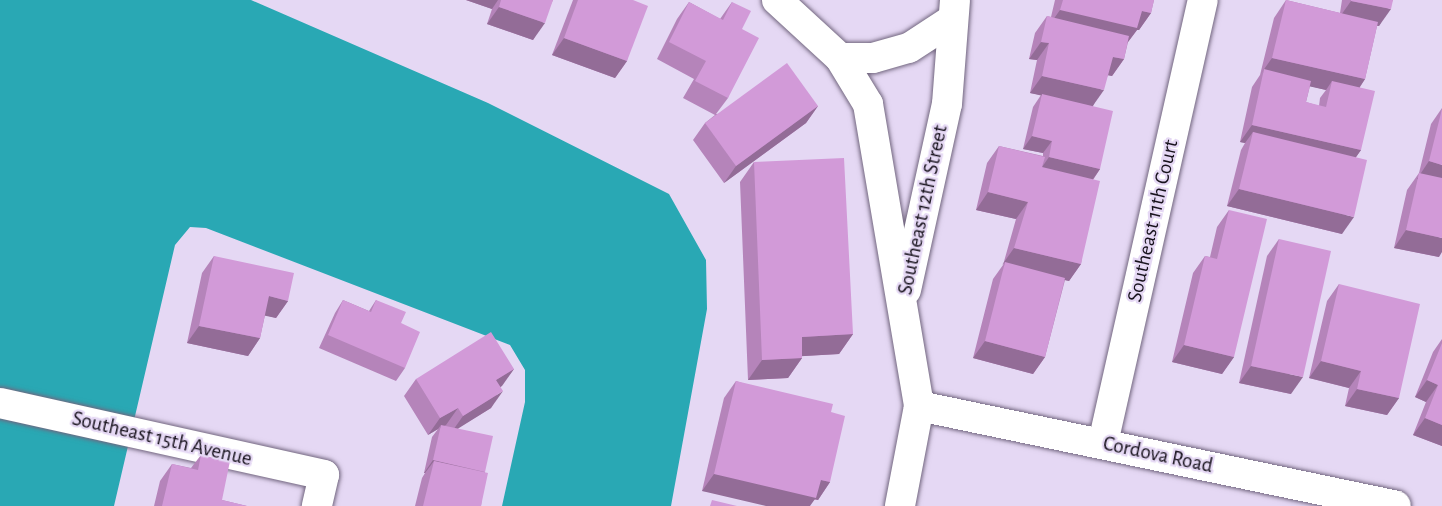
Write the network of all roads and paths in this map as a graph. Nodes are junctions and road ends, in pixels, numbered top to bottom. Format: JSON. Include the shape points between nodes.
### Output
{"nodes":[{"id":1,"x":777,"y":0,"type":"edge"},
{"id":2,"x":1203,"y":0,"type":"edge"},
{"id":3,"x":954,"y":10,"type":"edge"},
{"id":4,"x":840,"y":58,"type":"junction"},
{"id":5,"x":903,"y":304,"type":"junction"},
{"id":6,"x":0,"y":403,"type":"edge"},
{"id":7,"x":920,"y":406,"type":"junction"},
{"id":8,"x":1102,"y":442,"type":"junction"},
{"id":9,"x":317,"y":506,"type":"edge"},
{"id":10,"x":900,"y":506,"type":"edge"},
{"id":11,"x":1396,"y":506,"type":"edge"}],
"edges":[{"from":1,"to":4,"type":"street"},
{"from":2,"to":8,"type":"street","name":"Southeast 11th Court"},
{"from":3,"to":4,"type":"street","name":"Southeast 12th Street","via":[[909,48],[873,58]]},
{"from":3,"to":5,"type":"street","name":"Southeast 12th Street","via":[[947,104]]},
{"from":4,"to":5,"type":"street","via":[[868,104]]},
{"from":5,"to":7,"type":"street","name":"Southeast 12th Street"},
{"from":6,"to":9,"type":"street","name":"Southeast 15th Avenue","via":[[324,475]]},
{"from":7,"to":8,"type":"street","name":"Cordova Road"},
{"from":7,"to":10,"type":"street","name":"Southeast 12th Street"},
{"from":8,"to":11,"type":"street","name":"Cordova Road"}]}
